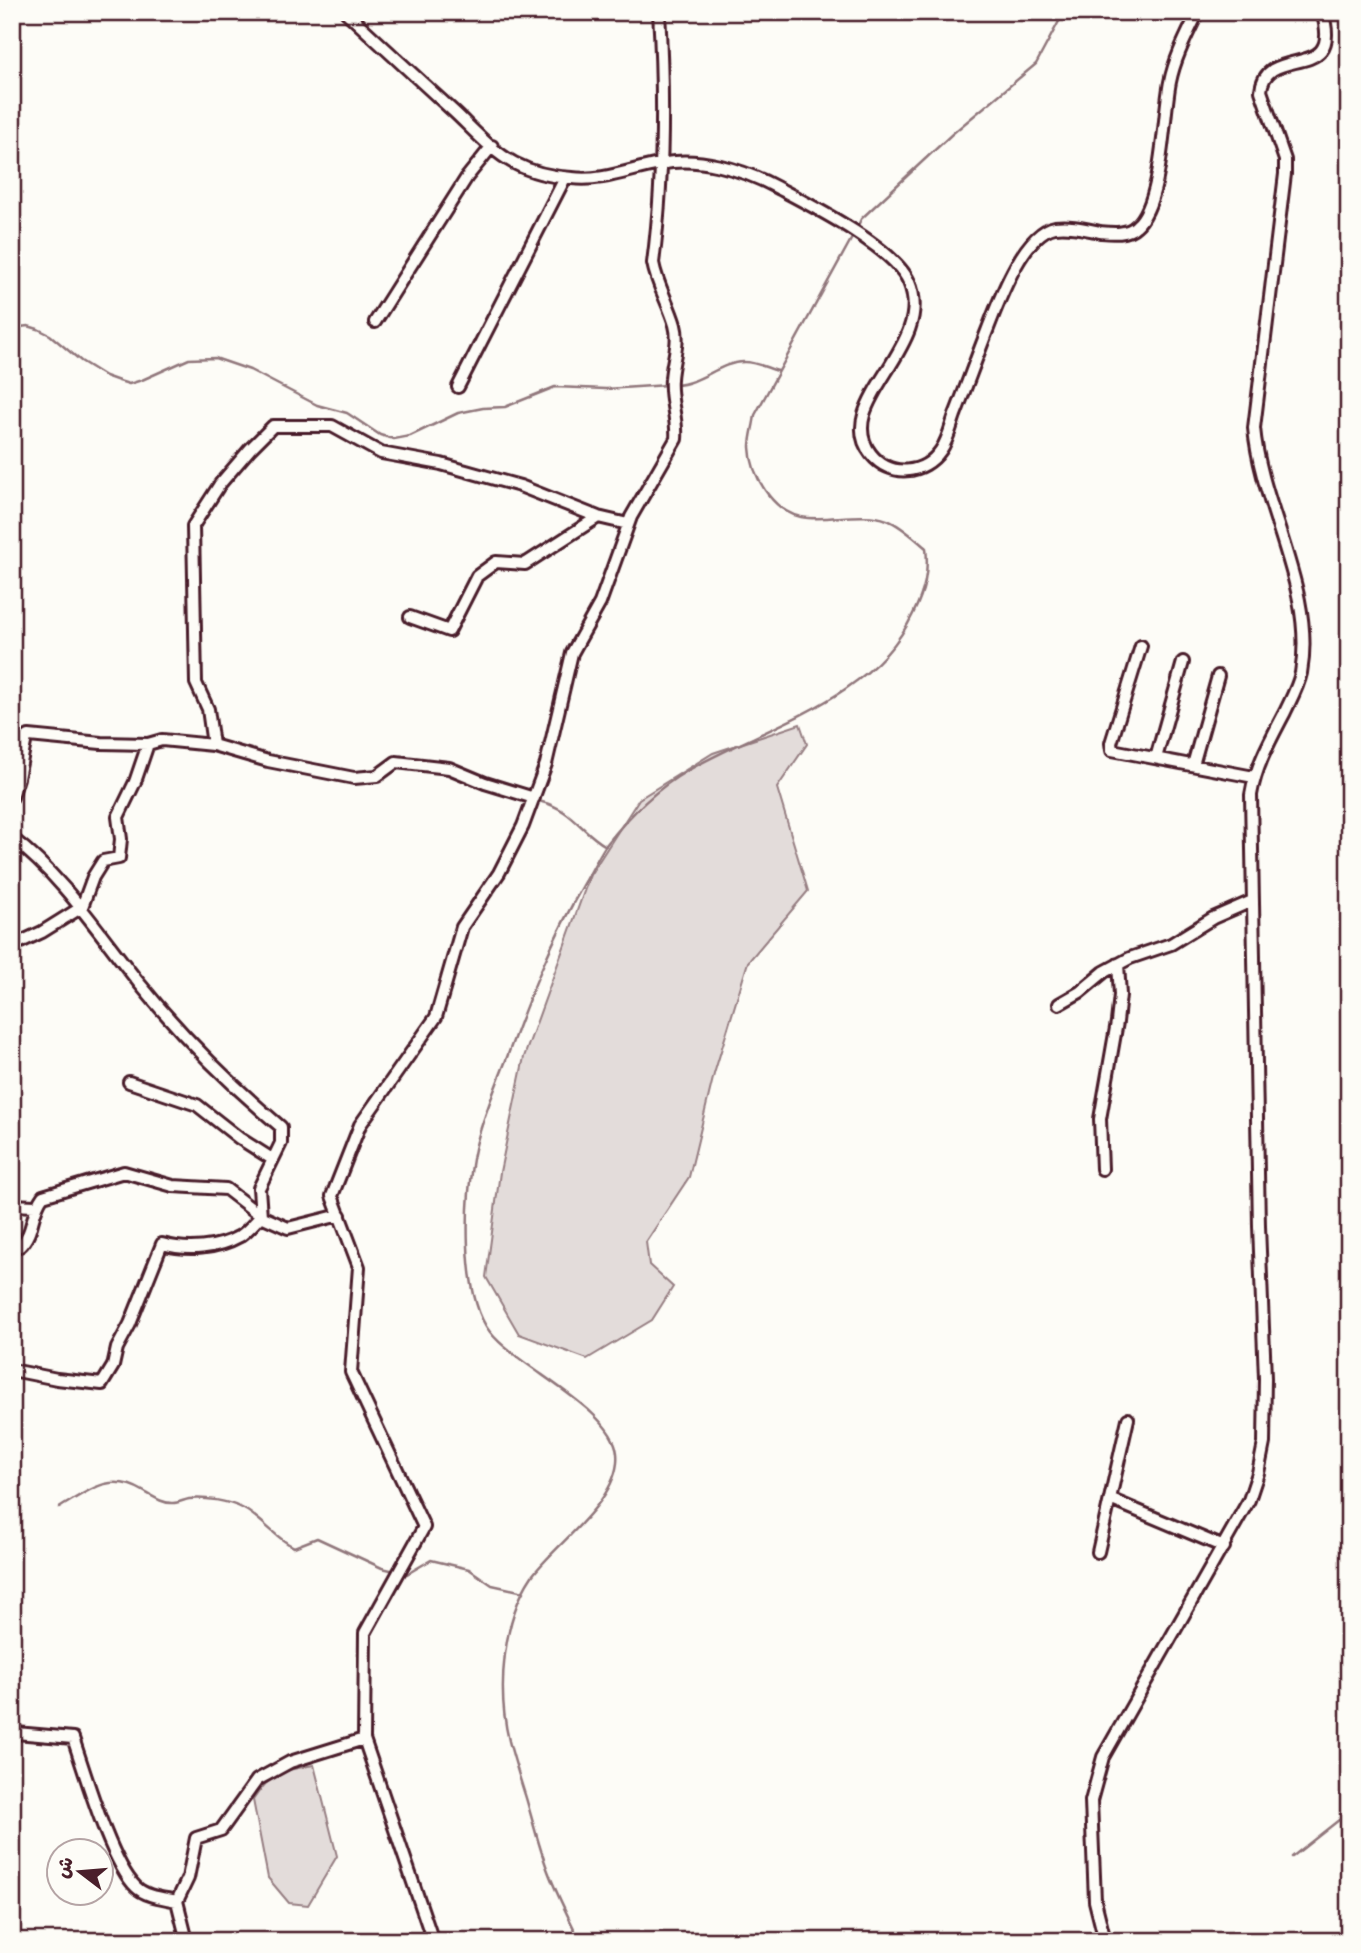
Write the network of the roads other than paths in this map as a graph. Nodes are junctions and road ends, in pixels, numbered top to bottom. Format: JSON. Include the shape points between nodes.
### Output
{"nodes":[{"id":1,"x":346,"y":12,"type":"edge"},
{"id":2,"x":659,"y":12,"type":"edge"},
{"id":3,"x":1198,"y":12,"type":"edge"},
{"id":4,"x":1322,"y":12,"type":"edge"},
{"id":5,"x":492,"y":146,"type":"junction"},
{"id":6,"x":662,"y":163,"type":"junction"},
{"id":7,"x":565,"y":178,"type":"junction"},
{"id":8,"x":375,"y":322,"type":"dead end"},
{"id":9,"x":458,"y":387,"type":"dead end"},
{"id":10,"x":598,"y":517,"type":"junction"},
{"id":11,"x":628,"y":524,"type":"junction"},
{"id":12,"x":410,"y":617,"type":"dead end"},
{"id":13,"x":1141,"y":646,"type":"dead end"},
{"id":14,"x":1183,"y":662,"type":"dead end"},
{"id":15,"x":1217,"y":676,"type":"dead end"},
{"id":16,"x":148,"y":744,"type":"junction"},
{"id":17,"x":213,"y":745,"type":"junction"},
{"id":18,"x":1156,"y":758,"type":"junction"},
{"id":19,"x":1193,"y":765,"type":"junction"},
{"id":20,"x":1254,"y":777,"type":"junction"},
{"id":21,"x":12,"y":797,"type":"edge"},
{"id":22,"x":534,"y":798,"type":"junction"},
{"id":23,"x":12,"y":838,"type":"edge"},
{"id":24,"x":1252,"y":901,"type":"junction"},
{"id":25,"x":82,"y":907,"type":"junction"},
{"id":26,"x":12,"y":946,"type":"edge"},
{"id":27,"x":1118,"y":964,"type":"junction"},
{"id":28,"x":1059,"y":1003,"type":"dead end"},
{"id":29,"x":129,"y":1082,"type":"dead end"},
{"id":30,"x":272,"y":1159,"type":"junction"},
{"id":31,"x":1102,"y":1169,"type":"dead end"},
{"id":32,"x":12,"y":1205,"type":"edge"},
{"id":33,"x":35,"y":1206,"type":"junction"},
{"id":34,"x":340,"y":1215,"type":"junction"},
{"id":35,"x":261,"y":1216,"type":"junction"},
{"id":36,"x":12,"y":1245,"type":"edge"},
{"id":37,"x":12,"y":1370,"type":"edge"},
{"id":38,"x":1128,"y":1419,"type":"dead end"},
{"id":39,"x":1111,"y":1500,"type":"junction"},
{"id":40,"x":1224,"y":1547,"type":"junction"},
{"id":41,"x":1098,"y":1552,"type":"dead end"},
{"id":42,"x":12,"y":1730,"type":"edge"},
{"id":43,"x":364,"y":1739,"type":"junction"},
{"id":44,"x":177,"y":1901,"type":"junction"},
{"id":45,"x":187,"y":1941,"type":"edge"},
{"id":46,"x":433,"y":1941,"type":"edge"},
{"id":47,"x":1105,"y":1941,"type":"edge"}],
"edges":[{"from":1,"to":5,"type":"street"},
{"from":2,"to":6,"type":"street"},
{"from":3,"to":6,"type":"street","via":[[1174,64],[1155,187],[1143,216],[1127,231],[1055,227],[1036,238],[997,306],[942,449],[921,468],[893,469],[873,456],[860,430],[866,408],[909,331],[913,293],[901,268],[872,244],[759,178],[705,163]]},
{"from":4,"to":20,"type":"street","via":[[1326,38],[1318,55],[1276,66],[1262,81],[1285,174],[1254,428],[1260,467],[1296,594],[1303,657],[1296,690]]},
{"from":5,"to":7,"type":"street","via":[[515,163]]},
{"from":5,"to":8,"type":"street","via":[[467,177]]},
{"from":6,"to":7,"type":"street","via":[[594,179]]},
{"from":6,"to":11,"type":"street","via":[[653,263],[675,326],[670,381],[676,439]]},
{"from":7,"to":9,"type":"street"},
{"from":10,"to":11,"type":"street"},
{"from":10,"to":12,"type":"street","via":[[525,564],[496,562],[477,576],[449,631]]},
{"from":10,"to":17,"type":"street","via":[[520,486],[381,453],[332,426],[273,426],[220,484],[193,526],[196,683],[208,709]]},
{"from":11,"to":22,"type":"street","via":[[600,603],[572,653]]},
{"from":13,"to":18,"type":"street","via":[[1111,747],[1116,752]]},
{"from":14,"to":18,"type":"street"},
{"from":15,"to":19,"type":"street"},
{"from":16,"to":17,"type":"street","via":[[162,740]]},
{"from":16,"to":21,"type":"street","via":[[29,736]]},
{"from":16,"to":25,"type":"street","via":[[118,817],[119,858],[103,861]]},
{"from":17,"to":22,"type":"street","via":[[354,778],[377,776],[396,762],[449,768]]},
{"from":18,"to":19,"type":"street"},
{"from":19,"to":20,"type":"street"},
{"from":20,"to":24,"type":"street"},
{"from":22,"to":34,"type":"street","via":[[511,852],[462,927],[436,1017],[360,1125],[332,1196]]},
{"from":23,"to":25,"type":"street","via":[[36,856]]},
{"from":24,"to":27,"type":"street","via":[[1171,944]]},
{"from":24,"to":40,"type":"street","via":[[1264,1443],[1250,1500]]},
{"from":25,"to":26,"type":"street"},
{"from":25,"to":30,"type":"street","via":[[139,983],[243,1096],[281,1128],[281,1143]]},
{"from":27,"to":28,"type":"street"},
{"from":27,"to":31,"type":"street","via":[[1117,1022],[1100,1119]]},
{"from":29,"to":30,"type":"street","via":[[197,1105]]},
{"from":30,"to":35,"type":"street","via":[[259,1188]]},
{"from":32,"to":33,"type":"street"},
{"from":33,"to":35,"type":"street","via":[[43,1196],[124,1172],[173,1186],[226,1189]]},
{"from":33,"to":36,"type":"street","via":[[28,1238],[20,1246]]},
{"from":34,"to":35,"type":"street","via":[[288,1228]]},
{"from":34,"to":43,"type":"street","via":[[359,1267],[351,1371],[424,1527],[365,1633]]},
{"from":35,"to":37,"type":"street","via":[[241,1235],[208,1248],[162,1244],[102,1384]]},
{"from":38,"to":39,"type":"street"},
{"from":39,"to":40,"type":"street"},
{"from":39,"to":41,"type":"street"},
{"from":40,"to":47,"type":"street","via":[[1104,1757],[1091,1801],[1095,1901]]},
{"from":42,"to":44,"type":"street","via":[[73,1738],[119,1861],[137,1888]]},
{"from":43,"to":44,"type":"street","via":[[290,1762],[257,1780],[221,1830],[196,1838],[188,1878]]},
{"from":43,"to":46,"type":"street"},
{"from":44,"to":45,"type":"street"}]}
